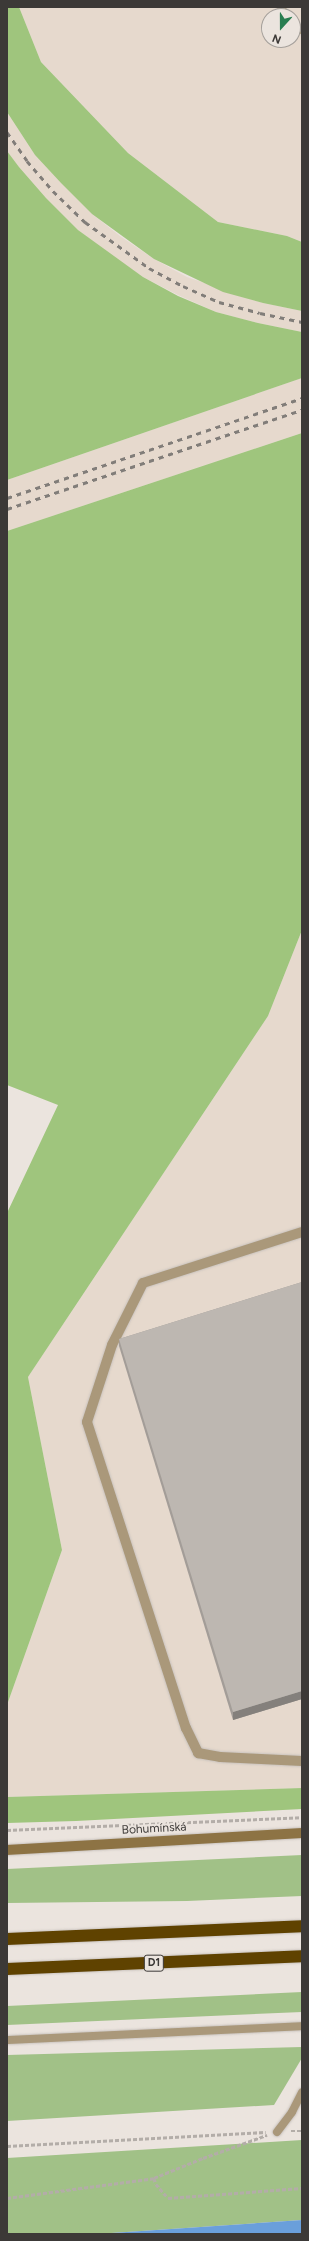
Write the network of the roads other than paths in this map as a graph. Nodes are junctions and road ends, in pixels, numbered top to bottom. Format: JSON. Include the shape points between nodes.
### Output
{"nodes":[{"id":1,"x":302,"y":1232,"type":"edge"},
{"id":2,"x":302,"y":1761,"type":"edge"},
{"id":3,"x":302,"y":1833,"type":"edge"},
{"id":4,"x":7,"y":1850,"type":"edge"},
{"id":5,"x":302,"y":1926,"type":"edge"},
{"id":6,"x":7,"y":1939,"type":"edge"},
{"id":7,"x":302,"y":1956,"type":"edge"},
{"id":8,"x":7,"y":1970,"type":"edge"},
{"id":9,"x":302,"y":2026,"type":"edge"},
{"id":10,"x":7,"y":2040,"type":"edge"},
{"id":11,"x":302,"y":2092,"type":"edge"},
{"id":12,"x":277,"y":2132,"type":"road end"}],
"edges":[{"from":1,"to":2,"type":"street","via":[[143,1283],[112,1345],[87,1422],[186,1728],[198,1753],[220,1757]]},
{"from":3,"to":4,"type":"main road","name":"Bohumínská"},
{"from":5,"to":6,"type":"highway"},
{"from":7,"to":8,"type":"highway","number":"D1"},
{"from":9,"to":10,"type":"lane"},
{"from":11,"to":12,"type":"lane","via":[[292,2112]]}]}
